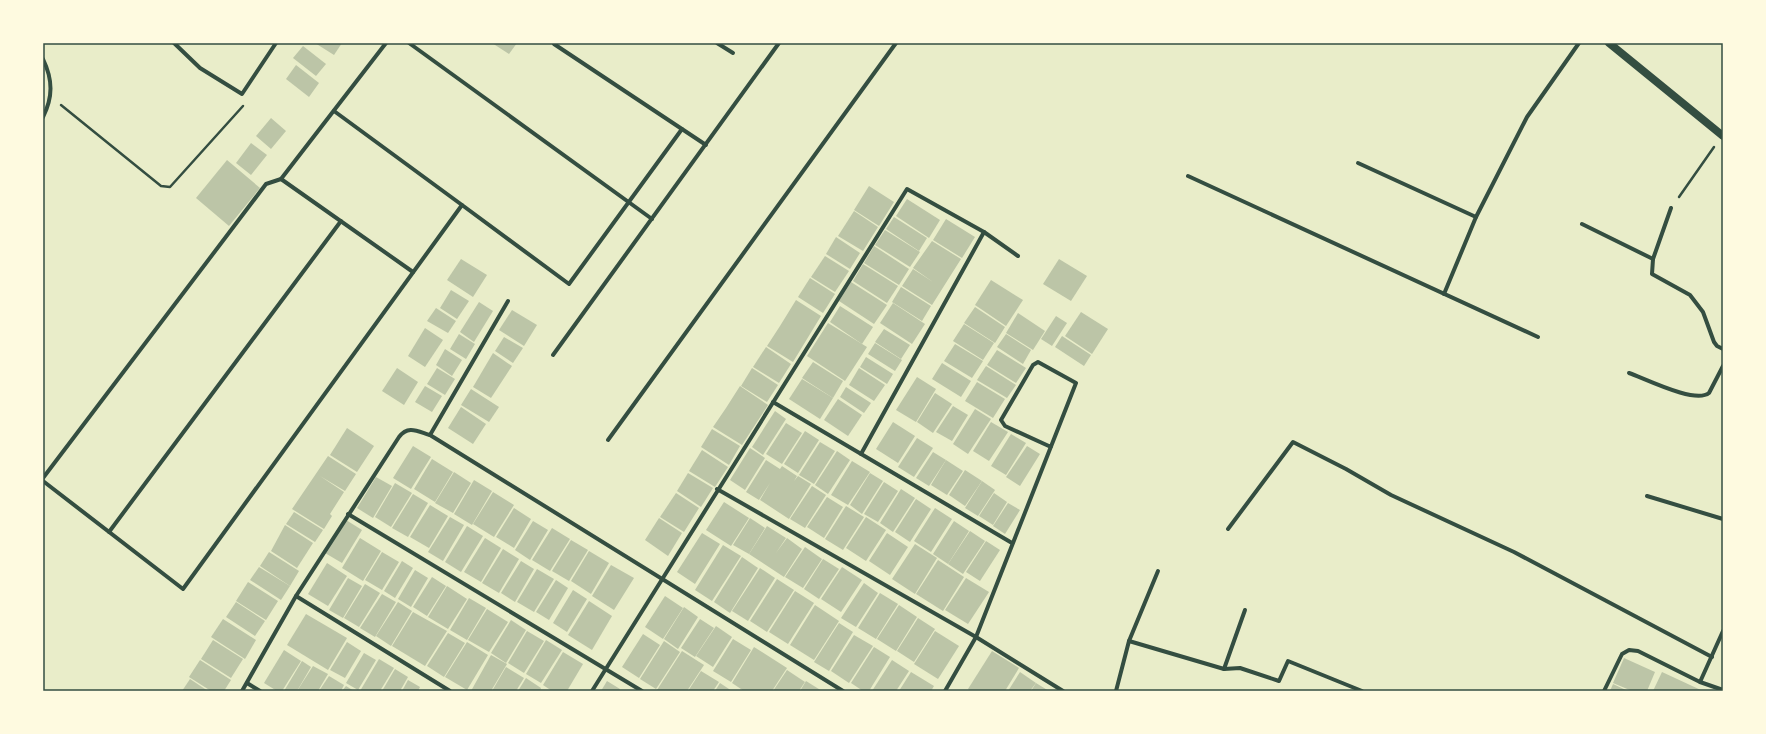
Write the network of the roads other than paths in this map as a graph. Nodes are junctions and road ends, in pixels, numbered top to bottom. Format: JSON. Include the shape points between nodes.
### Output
{"nodes":[{"id":1,"x":174,"y":43,"type":"edge"},
{"id":2,"x":276,"y":43,"type":"edge"},
{"id":3,"x":386,"y":43,"type":"edge"},
{"id":4,"x":409,"y":43,"type":"edge"},
{"id":5,"x":717,"y":43,"type":"edge"},
{"id":6,"x":779,"y":43,"type":"edge"},
{"id":7,"x":896,"y":43,"type":"edge"},
{"id":8,"x":1578,"y":43,"type":"edge"},
{"id":9,"x":1608,"y":43,"type":"edge"},
{"id":10,"x":554,"y":44,"type":"dead end"},
{"id":11,"x":733,"y":53,"type":"dead end"},
{"id":12,"x":43,"y":60,"type":"edge"},
{"id":13,"x":334,"y":111,"type":"junction"},
{"id":14,"x":43,"y":117,"type":"edge"},
{"id":15,"x":682,"y":129,"type":"junction"},
{"id":16,"x":1723,"y":136,"type":"edge"},
{"id":17,"x":706,"y":145,"type":"junction"},
{"id":18,"x":1358,"y":163,"type":"dead end"},
{"id":19,"x":1188,"y":176,"type":"dead end"},
{"id":20,"x":281,"y":179,"type":"junction"},
{"id":21,"x":629,"y":201,"type":"junction"},
{"id":22,"x":462,"y":205,"type":"junction"},
{"id":23,"x":1671,"y":208,"type":"road end"},
{"id":24,"x":1476,"y":217,"type":"junction"},
{"id":25,"x":652,"y":219,"type":"junction"},
{"id":26,"x":341,"y":221,"type":"junction"},
{"id":27,"x":1582,"y":224,"type":"dead end"},
{"id":28,"x":984,"y":232,"type":"junction"},
{"id":29,"x":1018,"y":256,"type":"dead end"},
{"id":30,"x":1653,"y":259,"type":"junction"},
{"id":31,"x":413,"y":272,"type":"junction"},
{"id":32,"x":1444,"y":294,"type":"junction"},
{"id":33,"x":508,"y":301,"type":"dead end"},
{"id":34,"x":1538,"y":337,"type":"dead end"},
{"id":35,"x":1723,"y":349,"type":"edge"},
{"id":36,"x":553,"y":356,"type":"dead end"},
{"id":37,"x":1723,"y":366,"type":"edge"},
{"id":38,"x":1630,"y":373,"type":"dead end"},
{"id":39,"x":773,"y":402,"type":"junction"},
{"id":40,"x":430,"y":435,"type":"junction"},
{"id":41,"x":608,"y":440,"type":"dead end"},
{"id":42,"x":1051,"y":447,"type":"junction"},
{"id":43,"x":861,"y":454,"type":"junction"},
{"id":44,"x":43,"y":480,"type":"edge"},
{"id":45,"x":717,"y":489,"type":"junction"},
{"id":46,"x":1647,"y":496,"type":"dead end"},
{"id":47,"x":348,"y":514,"type":"junction"},
{"id":48,"x":1723,"y":519,"type":"edge"},
{"id":49,"x":1228,"y":529,"type":"dead end"},
{"id":50,"x":109,"y":532,"type":"junction"},
{"id":51,"x":1012,"y":543,"type":"junction"},
{"id":52,"x":1158,"y":571,"type":"dead end"},
{"id":53,"x":663,"y":578,"type":"junction"},
{"id":54,"x":296,"y":596,"type":"junction"},
{"id":55,"x":1245,"y":610,"type":"dead end"},
{"id":56,"x":1723,"y":631,"type":"edge"},
{"id":57,"x":976,"y":637,"type":"junction"},
{"id":58,"x":1129,"y":641,"type":"junction"},
{"id":59,"x":1712,"y":657,"type":"junction"},
{"id":60,"x":1224,"y":669,"type":"junction"},
{"id":61,"x":606,"y":670,"type":"junction"},
{"id":62,"x":1700,"y":682,"type":"junction"},
{"id":63,"x":247,"y":683,"type":"junction"},
{"id":64,"x":1723,"y":690,"type":"edge"},
{"id":65,"x":242,"y":691,"type":"edge"},
{"id":66,"x":260,"y":691,"type":"edge"},
{"id":67,"x":450,"y":691,"type":"edge"},
{"id":68,"x":592,"y":691,"type":"edge"},
{"id":69,"x":642,"y":691,"type":"edge"},
{"id":70,"x":843,"y":691,"type":"edge"},
{"id":71,"x":945,"y":691,"type":"edge"},
{"id":72,"x":1063,"y":691,"type":"edge"},
{"id":73,"x":1116,"y":691,"type":"edge"},
{"id":74,"x":1362,"y":691,"type":"edge"},
{"id":75,"x":1604,"y":691,"type":"edge"}],
"edges":[{"from":1,"to":2,"type":"street","via":[[200,68],[242,94]]},
{"from":3,"to":13,"type":"street"},
{"from":4,"to":21,"type":"street"},
{"from":5,"to":11,"type":"street"},
{"from":6,"to":17,"type":"street"},
{"from":7,"to":41,"type":"street"},
{"from":8,"to":24,"type":"street","via":[[1527,117]]},
{"from":9,"to":16,"type":"main road"},
{"from":10,"to":15,"type":"street"},
{"from":12,"to":14,"type":"street","via":[[50,82],[51,97]]},
{"from":13,"to":20,"type":"street"},
{"from":13,"to":22,"type":"street"},
{"from":15,"to":17,"type":"street"},
{"from":15,"to":21,"type":"street"},
{"from":17,"to":25,"type":"street"},
{"from":18,"to":24,"type":"street"},
{"from":19,"to":32,"type":"street"},
{"from":20,"to":26,"type":"street"},
{"from":20,"to":44,"type":"street","via":[[266,184]]},
{"from":21,"to":22,"type":"street","via":[[569,284]]},
{"from":21,"to":25,"type":"street"},
{"from":22,"to":31,"type":"street"},
{"from":23,"to":30,"type":"street"},
{"from":24,"to":32,"type":"street"},
{"from":25,"to":36,"type":"street"},
{"from":26,"to":31,"type":"street"},
{"from":26,"to":50,"type":"street"},
{"from":27,"to":30,"type":"street"},
{"from":28,"to":29,"type":"street"},
{"from":28,"to":39,"type":"street","via":[[907,189]]},
{"from":28,"to":43,"type":"street"},
{"from":30,"to":35,"type":"street","via":[[1652,274],[1690,295],[1703,312],[1714,342]]},
{"from":31,"to":50,"type":"street","via":[[183,589]]},
{"from":32,"to":34,"type":"street"},
{"from":33,"to":40,"type":"street"},
{"from":37,"to":38,"type":"street","via":[[1709,393],[1699,397]]},
{"from":39,"to":43,"type":"street"},
{"from":39,"to":45,"type":"street"},
{"from":40,"to":47,"type":"street","via":[[411,429],[404,430]]},
{"from":40,"to":53,"type":"street"},
{"from":42,"to":42,"type":"street","via":[[1076,383],[1038,362],[1033,365],[1000,420],[1005,426]]},
{"from":42,"to":51,"type":"street"},
{"from":43,"to":51,"type":"street"},
{"from":44,"to":50,"type":"street"},
{"from":45,"to":53,"type":"street"},
{"from":45,"to":57,"type":"street"},
{"from":46,"to":48,"type":"street"},
{"from":47,"to":54,"type":"street"},
{"from":47,"to":61,"type":"street"},
{"from":49,"to":59,"type":"street","via":[[1293,442],[1391,495],[1514,552]]},
{"from":51,"to":57,"type":"street"},
{"from":52,"to":58,"type":"street"},
{"from":53,"to":61,"type":"street"},
{"from":53,"to":70,"type":"street"},
{"from":54,"to":63,"type":"street"},
{"from":54,"to":67,"type":"street"},
{"from":55,"to":60,"type":"street"},
{"from":56,"to":59,"type":"street"},
{"from":57,"to":71,"type":"street"},
{"from":57,"to":72,"type":"street"},
{"from":58,"to":60,"type":"street"},
{"from":58,"to":73,"type":"street"},
{"from":59,"to":62,"type":"street"},
{"from":60,"to":74,"type":"street","via":[[1240,668],[1279,681],[1288,661]]},
{"from":61,"to":68,"type":"street"},
{"from":61,"to":69,"type":"street"},
{"from":62,"to":64,"type":"street"},
{"from":62,"to":75,"type":"street","via":[[1638,651],[1629,650],[1622,654]]},
{"from":63,"to":65,"type":"street"},
{"from":63,"to":66,"type":"street"}]}
